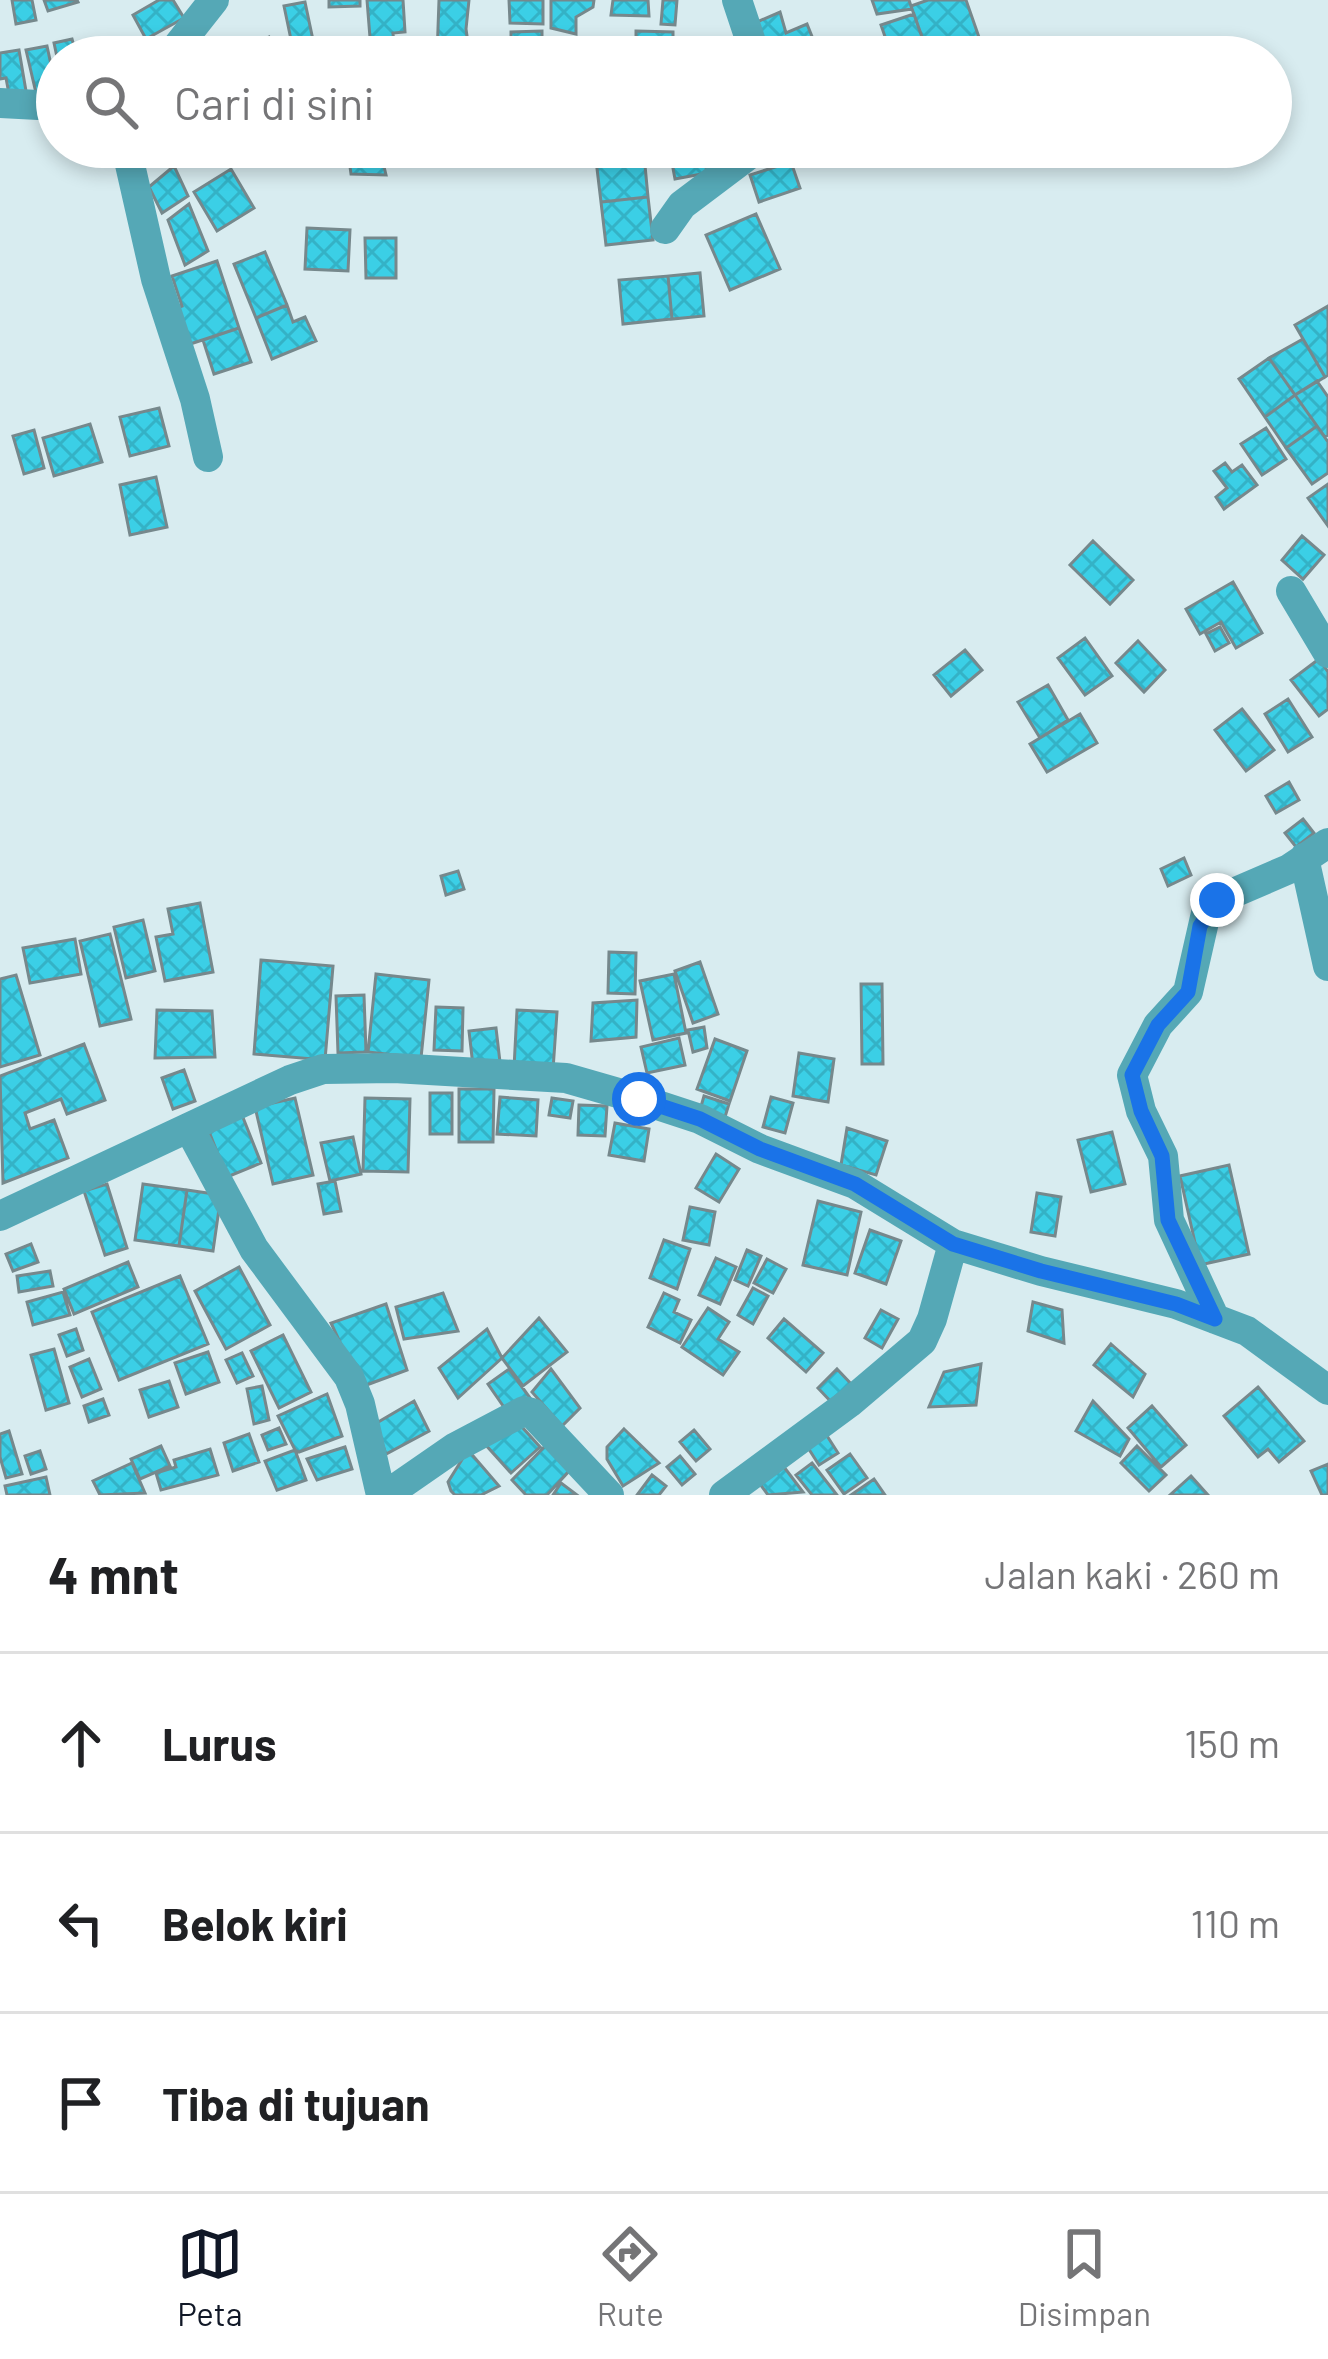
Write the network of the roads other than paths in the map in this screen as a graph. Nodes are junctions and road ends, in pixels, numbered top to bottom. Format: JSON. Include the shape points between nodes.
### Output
{"nodes":[{"id":1,"x":214,"y":0,"type":"edge"},
{"id":2,"x":737,"y":0,"type":"edge"},
{"id":3,"x":186,"y":36,"type":"edge"},
{"id":4,"x":749,"y":36,"type":"edge"},
{"id":5,"x":0,"y":103,"type":"edge"},
{"id":6,"x":36,"y":105,"type":"edge"},
{"id":7,"x":131,"y":168,"type":"edge"},
{"id":8,"x":731,"y":168,"type":"edge"},
{"id":9,"x":665,"y":229,"type":"dead end"},
{"id":10,"x":208,"y":457,"type":"dead end"},
{"id":11,"x":1291,"y":591,"type":"dead end"},
{"id":12,"x":1328,"y":653,"type":"edge"},
{"id":13,"x":1316,"y":850,"type":"edge"},
{"id":14,"x":1328,"y":966,"type":"edge"},
{"id":15,"x":189,"y":1128,"type":"junction"},
{"id":16,"x":0,"y":1216,"type":"edge"},
{"id":17,"x":953,"y":1244,"type":"junction"},
{"id":18,"x":1215,"y":1319,"type":"junction"},
{"id":19,"x":1328,"y":1390,"type":"edge"},
{"id":20,"x":384,"y":1495,"type":"edge"},
{"id":21,"x":609,"y":1495,"type":"edge"},
{"id":22,"x":724,"y":1495,"type":"edge"}],
"edges":[{"from":1,"to":3,"type":"street"},
{"from":2,"to":4,"type":"street"},
{"from":5,"to":6,"type":"street"},
{"from":7,"to":10,"type":"street"},
{"from":8,"to":9,"type":"street","via":[[682,205]]},
{"from":11,"to":12,"type":"street"},
{"from":13,"to":14,"type":"street"},
{"from":13,"to":18,"type":"street","via":[[1206,913],[1188,992],[1158,1025],[1132,1075],[1162,1156],[1168,1220]]},
{"from":15,"to":16,"type":"street"},
{"from":15,"to":17,"type":"street","via":[[323,1069],[566,1078],[700,1119],[855,1184]]},
{"from":15,"to":20,"type":"street","via":[[254,1249],[349,1378]]},
{"from":17,"to":18,"type":"street"},
{"from":17,"to":22,"type":"street","via":[[922,1341]]},
{"from":18,"to":19,"type":"street","via":[[1246,1331]]},
{"from":20,"to":21,"type":"street","via":[[524,1411]]}]}
